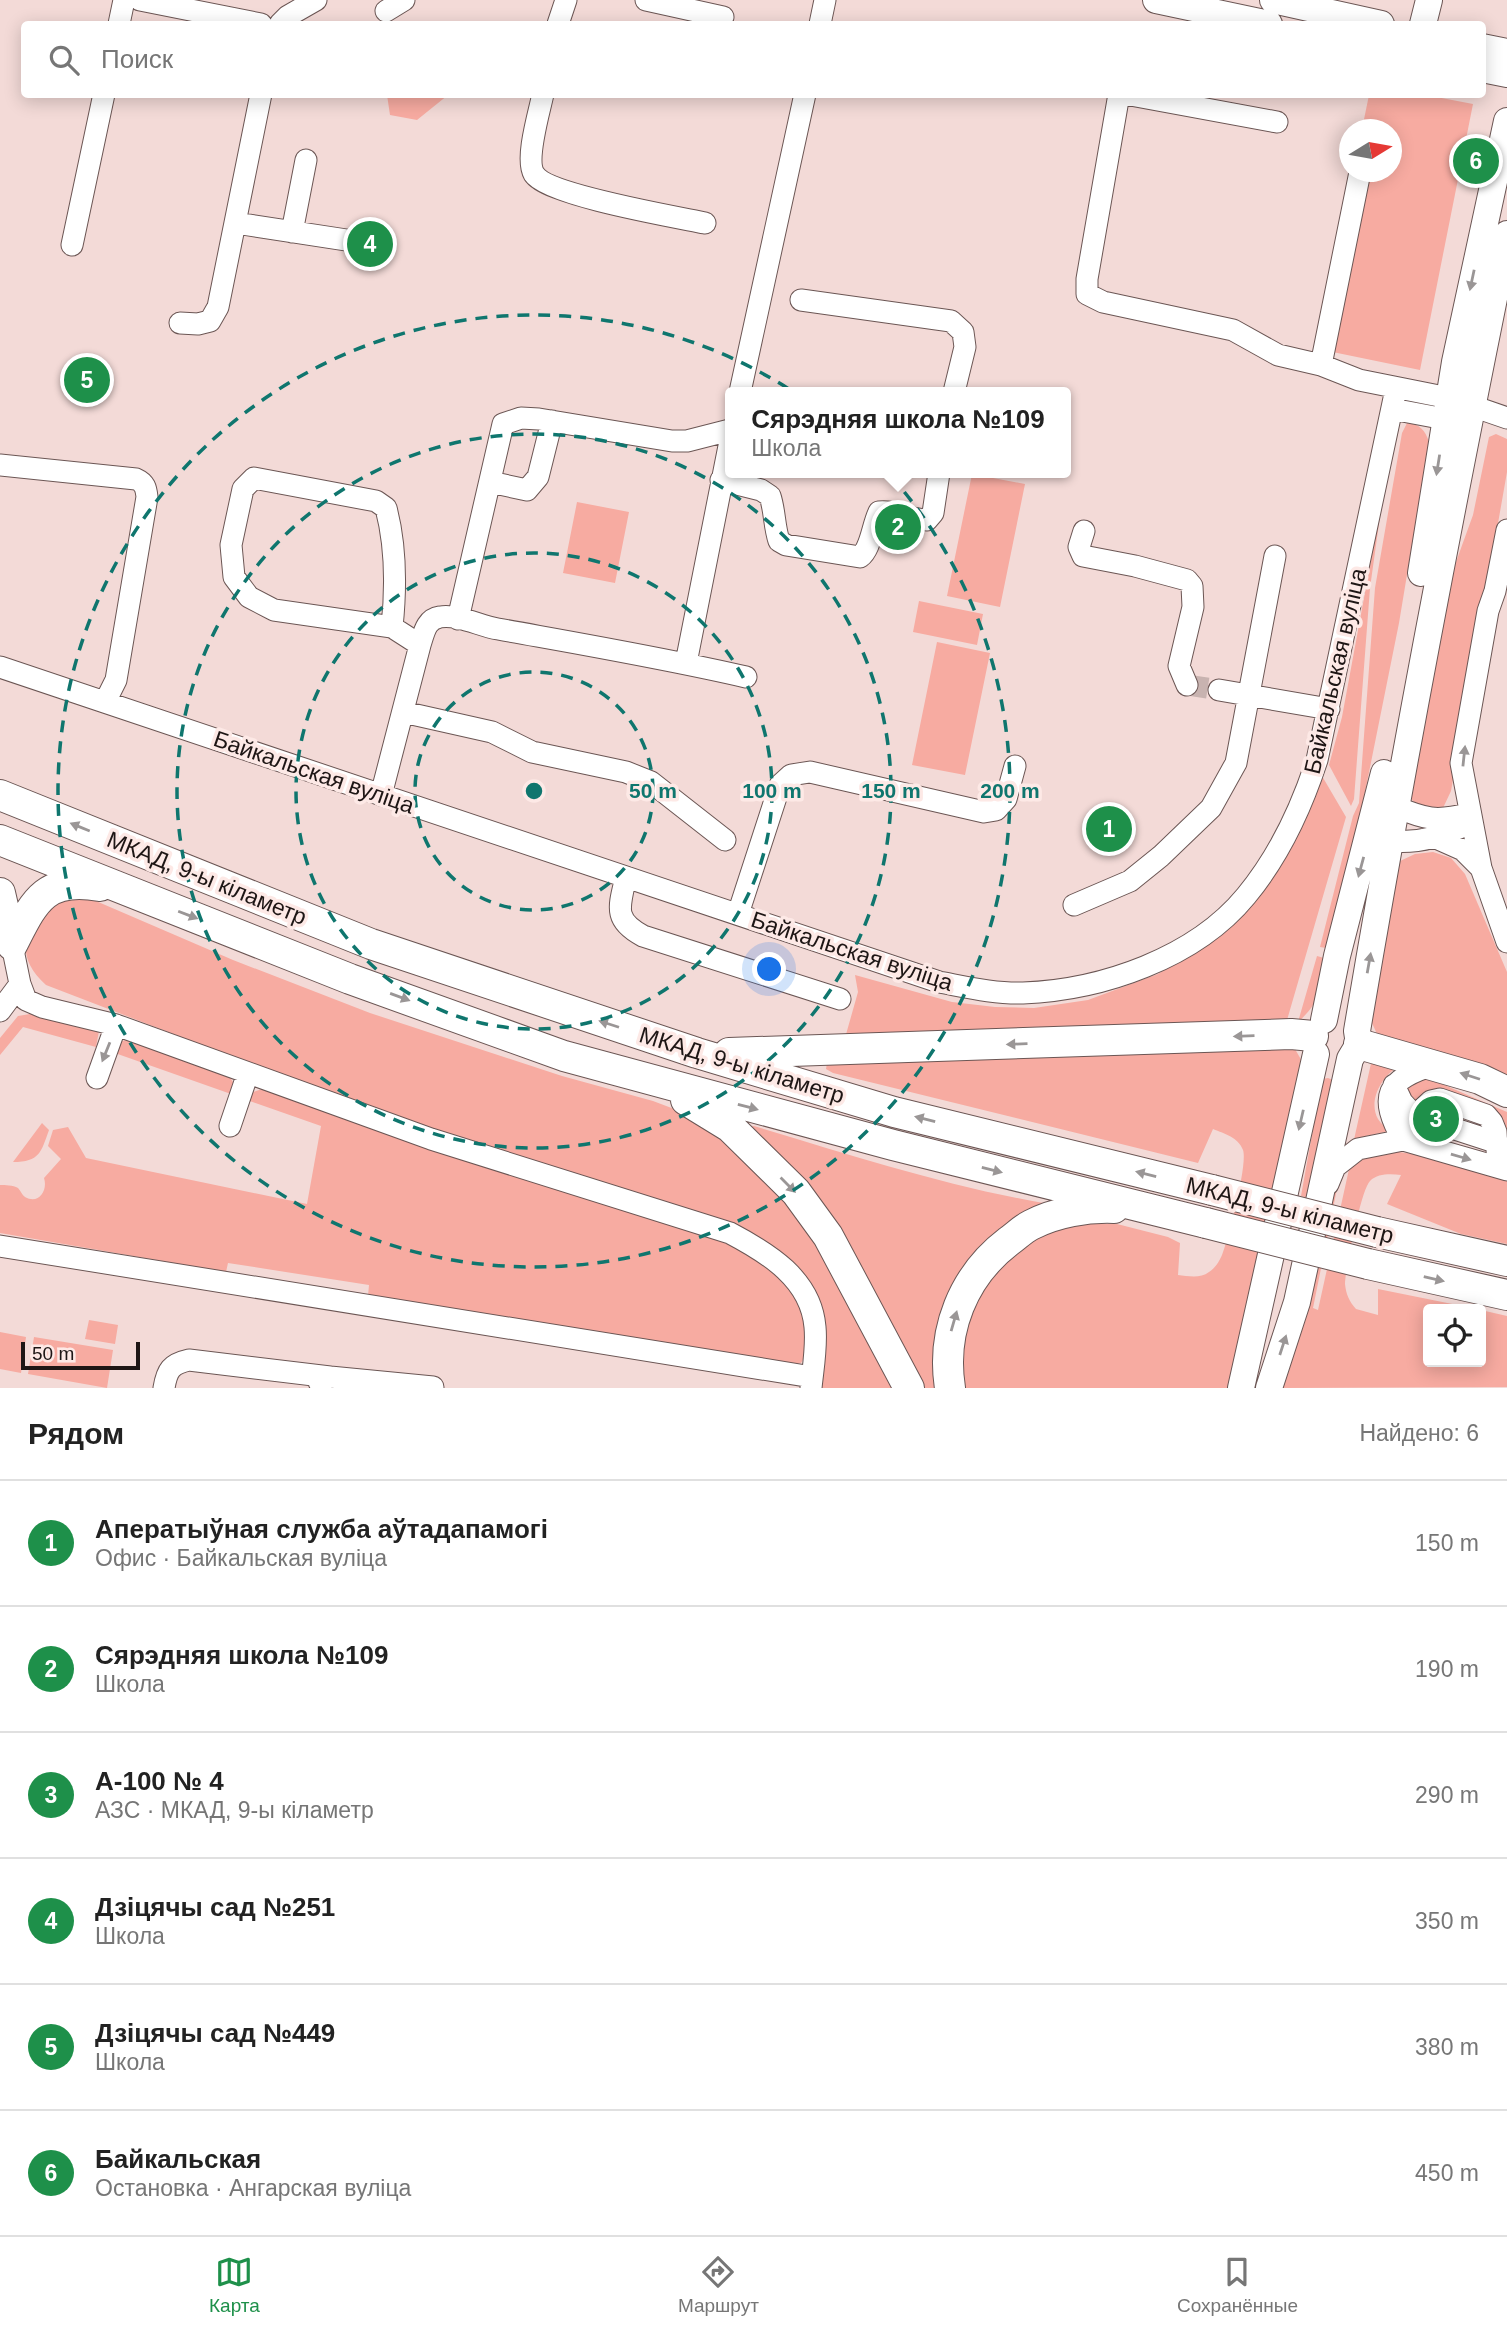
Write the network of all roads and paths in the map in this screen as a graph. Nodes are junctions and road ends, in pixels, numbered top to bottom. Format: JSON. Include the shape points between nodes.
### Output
{"nodes":[{"id":1,"x":124,"y":0,"type":"edge"},
{"id":2,"x":140,"y":0,"type":"edge"},
{"id":3,"x":316,"y":0,"type":"edge"},
{"id":4,"x":404,"y":0,"type":"edge"},
{"id":5,"x":566,"y":0,"type":"edge"},
{"id":6,"x":646,"y":0,"type":"edge"},
{"id":7,"x":825,"y":0,"type":"edge"},
{"id":8,"x":1156,"y":0,"type":"edge"},
{"id":9,"x":1273,"y":0,"type":"edge"},
{"id":10,"x":1429,"y":0,"type":"edge"},
{"id":11,"x":386,"y":11,"type":"dead end"},
{"id":12,"x":723,"y":17,"type":"dead end"},
{"id":13,"x":120,"y":21,"type":"edge"},
{"id":14,"x":246,"y":21,"type":"edge"},
{"id":15,"x":283,"y":21,"type":"edge"},
{"id":16,"x":559,"y":21,"type":"edge"},
{"id":17,"x":821,"y":21,"type":"edge"},
{"id":18,"x":1255,"y":21,"type":"edge"},
{"id":19,"x":1368,"y":21,"type":"edge"},
{"id":20,"x":1424,"y":21,"type":"edge"},
{"id":21,"x":1486,"y":48,"type":"edge"},
{"id":22,"x":1507,"y":52,"type":"edge"},
{"id":23,"x":1486,"y":70,"type":"edge"},
{"id":24,"x":1507,"y":74,"type":"edge"},
{"id":25,"x":103,"y":98,"type":"edge"},
{"id":26,"x":260,"y":98,"type":"edge"},
{"id":27,"x":542,"y":98,"type":"edge"},
{"id":28,"x":804,"y":98,"type":"edge"},
{"id":29,"x":1118,"y":98,"type":"edge"},
{"id":30,"x":1147,"y":98,"type":"edge"},
{"id":31,"x":1507,"y":121,"type":"edge"},
{"id":32,"x":1277,"y":122,"type":"dead end"},
{"id":33,"x":306,"y":160,"type":"dead end"},
{"id":34,"x":1358,"y":182,"type":"edge"},
{"id":35,"x":236,"y":223,"type":"junction"},
{"id":36,"x":705,"y":223,"type":"dead end"},
{"id":37,"x":292,"y":232,"type":"junction"},
{"id":38,"x":1507,"y":234,"type":"edge"},
{"id":39,"x":72,"y":245,"type":"dead end"},
{"id":40,"x":379,"y":245,"type":"dead end"},
{"id":41,"x":801,"y":300,"type":"dead end"},
{"id":42,"x":180,"y":323,"type":"dead end"},
{"id":43,"x":1321,"y":365,"type":"junction"},
{"id":44,"x":741,"y":387,"type":"edge"},
{"id":45,"x":955,"y":387,"type":"edge"},
{"id":46,"x":1394,"y":399,"type":"junction"},
{"id":47,"x":1456,"y":408,"type":"junction"},
{"id":48,"x":1507,"y":418,"type":"edge"},
{"id":49,"x":552,"y":421,"type":"junction"},
{"id":50,"x":725,"y":431,"type":"edge"},
{"id":51,"x":725,"y":460,"type":"edge"},
{"id":52,"x":0,"y":465,"type":"edge"},
{"id":53,"x":938,"y":478,"type":"edge"},
{"id":54,"x":720,"y":480,"type":"junction"},
{"id":55,"x":489,"y":482,"type":"junction"},
{"id":56,"x":1507,"y":530,"type":"edge"},
{"id":57,"x":1084,"y":531,"type":"dead end"},
{"id":58,"x":1275,"y":556,"type":"dead end"},
{"id":59,"x":458,"y":619,"type":"junction"},
{"id":60,"x":392,"y":627,"type":"junction"},
{"id":61,"x":421,"y":645,"type":"junction"},
{"id":62,"x":686,"y":663,"type":"junction"},
{"id":63,"x":0,"y":667,"type":"edge"},
{"id":64,"x":746,"y":677,"type":"dead end"},
{"id":65,"x":1187,"y":685,"type":"dead end"},
{"id":66,"x":1219,"y":690,"type":"tunnel mouth"},
{"id":67,"x":1250,"y":694,"type":"junction"},
{"id":68,"x":105,"y":702,"type":"junction"},
{"id":69,"x":1329,"y":709,"type":"junction"},
{"id":70,"x":404,"y":712,"type":"junction"},
{"id":71,"x":1015,"y":766,"type":"dead end"},
{"id":72,"x":0,"y":795,"type":"edge"},
{"id":73,"x":381,"y":795,"type":"junction"},
{"id":74,"x":1387,"y":804,"type":"junction"},
{"id":75,"x":1470,"y":818,"type":"junction"},
{"id":76,"x":1436,"y":838,"type":"junction"},
{"id":77,"x":0,"y":839,"type":"edge"},
{"id":78,"x":725,"y":840,"type":"dead end"},
{"id":79,"x":1391,"y":841,"type":"junction"},
{"id":80,"x":1481,"y":868,"type":"junction"},
{"id":81,"x":625,"y":877,"type":"junction"},
{"id":82,"x":124,"y":890,"type":"junction"},
{"id":83,"x":0,"y":893,"type":"edge"},
{"id":84,"x":1074,"y":905,"type":"dead end"},
{"id":85,"x":738,"y":914,"type":"junction"},
{"id":86,"x":1507,"y":942,"type":"edge"},
{"id":87,"x":12,"y":945,"type":"junction"},
{"id":88,"x":10,"y":982,"type":"edge"},
{"id":89,"x":840,"y":999,"type":"dead end"},
{"id":90,"x":0,"y":1011,"type":"edge"},
{"id":91,"x":116,"y":1025,"type":"junction"},
{"id":92,"x":1318,"y":1036,"type":"junction"},
{"id":93,"x":1355,"y":1045,"type":"junction"},
{"id":94,"x":698,"y":1053,"type":"junction"},
{"id":95,"x":1433,"y":1065,"type":"junction"},
{"id":96,"x":248,"y":1073,"type":"junction"},
{"id":97,"x":97,"y":1079,"type":"dead end"},
{"id":98,"x":659,"y":1083,"type":"junction"},
{"id":99,"x":1394,"y":1085,"type":"junction"},
{"id":100,"x":1507,"y":1092,"type":"edge"},
{"id":101,"x":1415,"y":1116,"type":"junction"},
{"id":102,"x":230,"y":1126,"type":"dead end"},
{"id":103,"x":1403,"y":1140,"type":"junction"},
{"id":104,"x":1502,"y":1169,"type":"edge"},
{"id":105,"x":1150,"y":1208,"type":"junction"},
{"id":106,"x":1315,"y":1218,"type":"junction"},
{"id":107,"x":0,"y":1246,"type":"edge"},
{"id":108,"x":1507,"y":1261,"type":"edge"},
{"id":109,"x":1507,"y":1295,"type":"edge"},
{"id":110,"x":330,"y":1377,"type":"junction"},
{"id":111,"x":812,"y":1382,"type":"edge"},
{"id":112,"x":433,"y":1387,"type":"edge"},
{"id":113,"x":164,"y":1388,"type":"edge"},
{"id":114,"x":304,"y":1388,"type":"edge"},
{"id":115,"x":908,"y":1388,"type":"edge"},
{"id":116,"x":950,"y":1388,"type":"edge"},
{"id":117,"x":1241,"y":1388,"type":"edge"},
{"id":118,"x":1269,"y":1388,"type":"edge"}],
"edges":[{"from":1,"to":13,"type":"street"},
{"from":2,"to":14,"type":"street"},
{"from":3,"to":15,"type":"street"},
{"from":4,"to":11,"type":"street"},
{"from":5,"to":16,"type":"street"},
{"from":6,"to":12,"type":"street"},
{"from":7,"to":17,"type":"street"},
{"from":8,"to":18,"type":"main road"},
{"from":9,"to":19,"type":"main road"},
{"from":10,"to":20,"type":"main road"},
{"from":21,"to":22,"type":"main road"},
{"from":23,"to":24,"type":"main road"},
{"from":25,"to":39,"type":"street"},
{"from":26,"to":35,"type":"street"},
{"from":27,"to":36,"type":"street","via":[[530,160],[535,175],[551,187]]},
{"from":28,"to":44,"type":"street"},
{"from":29,"to":43,"type":"street","via":[[1087,294],[1103,302],[1233,330],[1278,355]]},
{"from":30,"to":32,"type":"street"},
{"from":31,"to":47,"type":"main road","one_way":true},
{"from":33,"to":37,"type":"street"},
{"from":34,"to":43,"type":"street"},
{"from":35,"to":37,"type":"street"},
{"from":35,"to":42,"type":"street","via":[[218,307],[210,321]]},
{"from":37,"to":40,"type":"street"},
{"from":38,"to":47,"type":"main road"},
{"from":41,"to":45,"type":"street","via":[[951,321],[963,332],[965,347]]},
{"from":43,"to":46,"type":"street"},
{"from":46,"to":47,"type":"street"},
{"from":46,"to":69,"type":"street","name":"Байкальская вуліца"},
{"from":47,"to":48,"type":"street"},
{"from":47,"to":74,"type":"main road","via":[[1427,647]]},
{"from":49,"to":50,"type":"street","via":[[672,441]]},
{"from":49,"to":55,"type":"street","via":[[521,418],[503,424]]},
{"from":49,"to":55,"type":"street","via":[[538,477],[527,489]]},
{"from":51,"to":54,"type":"street"},
{"from":52,"to":68,"type":"street","via":[[143,482],[147,497],[116,680]]},
{"from":53,"to":54,"type":"street","via":[[933,513],[927,520],[879,512],[860,557],[786,545],[775,531],[770,496]]},
{"from":54,"to":62,"type":"street"},
{"from":55,"to":59,"type":"street"},
{"from":75,"to":56,"type":"street","one_way":true,"via":[[1461,763]]},
{"from":57,"to":65,"type":"street","via":[[1079,547],[1083,556],[1187,580],[1192,586],[1193,607],[1179,666]]},
{"from":58,"to":67,"type":"street"},
{"from":59,"to":61,"type":"street","via":[[433,619],[426,625]]},
{"from":59,"to":62,"type":"street"},
{"from":60,"to":60,"type":"street","via":[[386,508],[376,502],[254,478],[243,489],[231,544],[234,577],[249,597],[274,610]]},
{"from":60,"to":61,"type":"street"},
{"from":61,"to":70,"type":"street"},
{"from":62,"to":64,"type":"street"},
{"from":63,"to":68,"type":"street","name":"Байкальская вуліца"},
{"from":66,"to":67,"type":"street"},
{"from":67,"to":69,"type":"street"},
{"from":67,"to":84,"type":"street","via":[[1236,763],[1211,807],[1129,881]]},
{"from":68,"to":73,"type":"street","name":"Байкальская вуліца"},
{"from":69,"to":85,"type":"street","name":"Байкальская вуліца","via":[[1303,802],[1282,845],[1245,897],[1218,925],[1187,946],[1107,979],[1022,993],[979,990],[915,975]]},
{"from":70,"to":73,"type":"street"},
{"from":70,"to":78,"type":"street","via":[[492,732],[532,752],[626,772],[651,782]]},
{"from":71,"to":85,"type":"street","via":[[1006,799],[996,810],[984,812],[810,772],[791,775],[780,785]]},
{"from":94,"to":72,"type":"highway","name":"МКАД, 9-ы кіламетр","one_way":true,"via":[[371,944]]},
{"from":73,"to":81,"type":"street","name":"Байкальская вуліца"},
{"from":74,"to":75,"type":"street","via":[[1426,819]]},
{"from":74,"to":79,"type":"main road"},
{"from":74,"to":92,"type":"main road","one_way":true,"via":[[1337,956]]},
{"from":75,"to":76,"type":"street"},
{"from":75,"to":80,"type":"street"},
{"from":76,"to":79,"type":"street"},
{"from":76,"to":80,"type":"street","via":[[1463,850]]},
{"from":77,"to":82,"type":"highway","name":"МКАД, 9-ы кіламетр"},
{"from":93,"to":79,"type":"main road","one_way":true},
{"from":80,"to":86,"type":"street"},
{"from":81,"to":85,"type":"street","name":"Байкальская вуліца"},
{"from":81,"to":89,"type":"street","via":[[620,913],[629,929]]},
{"from":82,"to":87,"type":"highway","via":[[89,884],[54,888],[33,904]]},
{"from":82,"to":98,"type":"highway","name":"МКАД, 9-ы кіламетр","one_way":true,"via":[[388,993],[564,1056]]},
{"from":83,"to":87,"type":"highway"},
{"from":87,"to":88,"type":"street"},
{"from":88,"to":90,"type":"street"},
{"from":88,"to":91,"type":"street","via":[[26,1000],[42,1007]]},
{"from":91,"to":96,"type":"street"},
{"from":91,"to":97,"type":"street","one_way":true},
{"from":92,"to":93,"type":"main road","via":[[1322,1059],[1336,1064]]},
{"from":92,"to":93,"type":"main road","via":[[1331,1017],[1346,1019]]},
{"from":92,"to":94,"type":"highway","one_way":true},
{"from":92,"to":117,"type":"main road","one_way":true},
{"from":93,"to":95,"type":"highway"},
{"from":93,"to":106,"type":"main road"},
{"from":108,"to":94,"type":"highway","name":"МКАД, 9-ы кіламетр","one_way":true,"bridge":true,"via":[[894,1112]]},
{"from":95,"to":99,"type":"street","via":[[1410,1072]]},
{"from":100,"to":95,"type":"highway","one_way":true},
{"from":96,"to":102,"type":"street"},
{"from":96,"to":111,"type":"street","via":[[431,1139],[717,1229],[764,1251],[786,1269],[807,1300],[815,1327]]},
{"from":98,"to":105,"type":"highway","name":"МКАД, 9-ы кіламетр","one_way":true},
{"from":98,"to":115,"type":"highway","one_way":true,"via":[[730,1127],[796,1192],[828,1236]]},
{"from":99,"to":101,"type":"street"},
{"from":99,"to":103,"type":"street","via":[[1388,1106]]},
{"from":101,"to":103,"type":"street"},
{"from":101,"to":104,"type":"street","via":[[1497,1143]]},
{"from":103,"to":104,"type":"street","one_way":true},
{"from":103,"to":106,"type":"street","via":[[1378,1143],[1347,1155],[1335,1167]]},
{"from":105,"to":109,"type":"highway","name":"МКАД, 9-ы кіламетр","one_way":true,"bridge":true},
{"from":116,"to":105,"type":"highway","one_way":true,"via":[[947,1354],[951,1325],[977,1272],[998,1250],[1030,1225],[1058,1215],[1080,1209]]},
{"from":118,"to":106,"type":"main road","one_way":true,"via":[[1297,1302]]},
{"from":107,"to":111,"type":"street"},
{"from":110,"to":112,"type":"street"},
{"from":110,"to":113,"type":"street","via":[[189,1360],[174,1363],[166,1373]]},
{"from":110,"to":114,"type":"street"}]}
